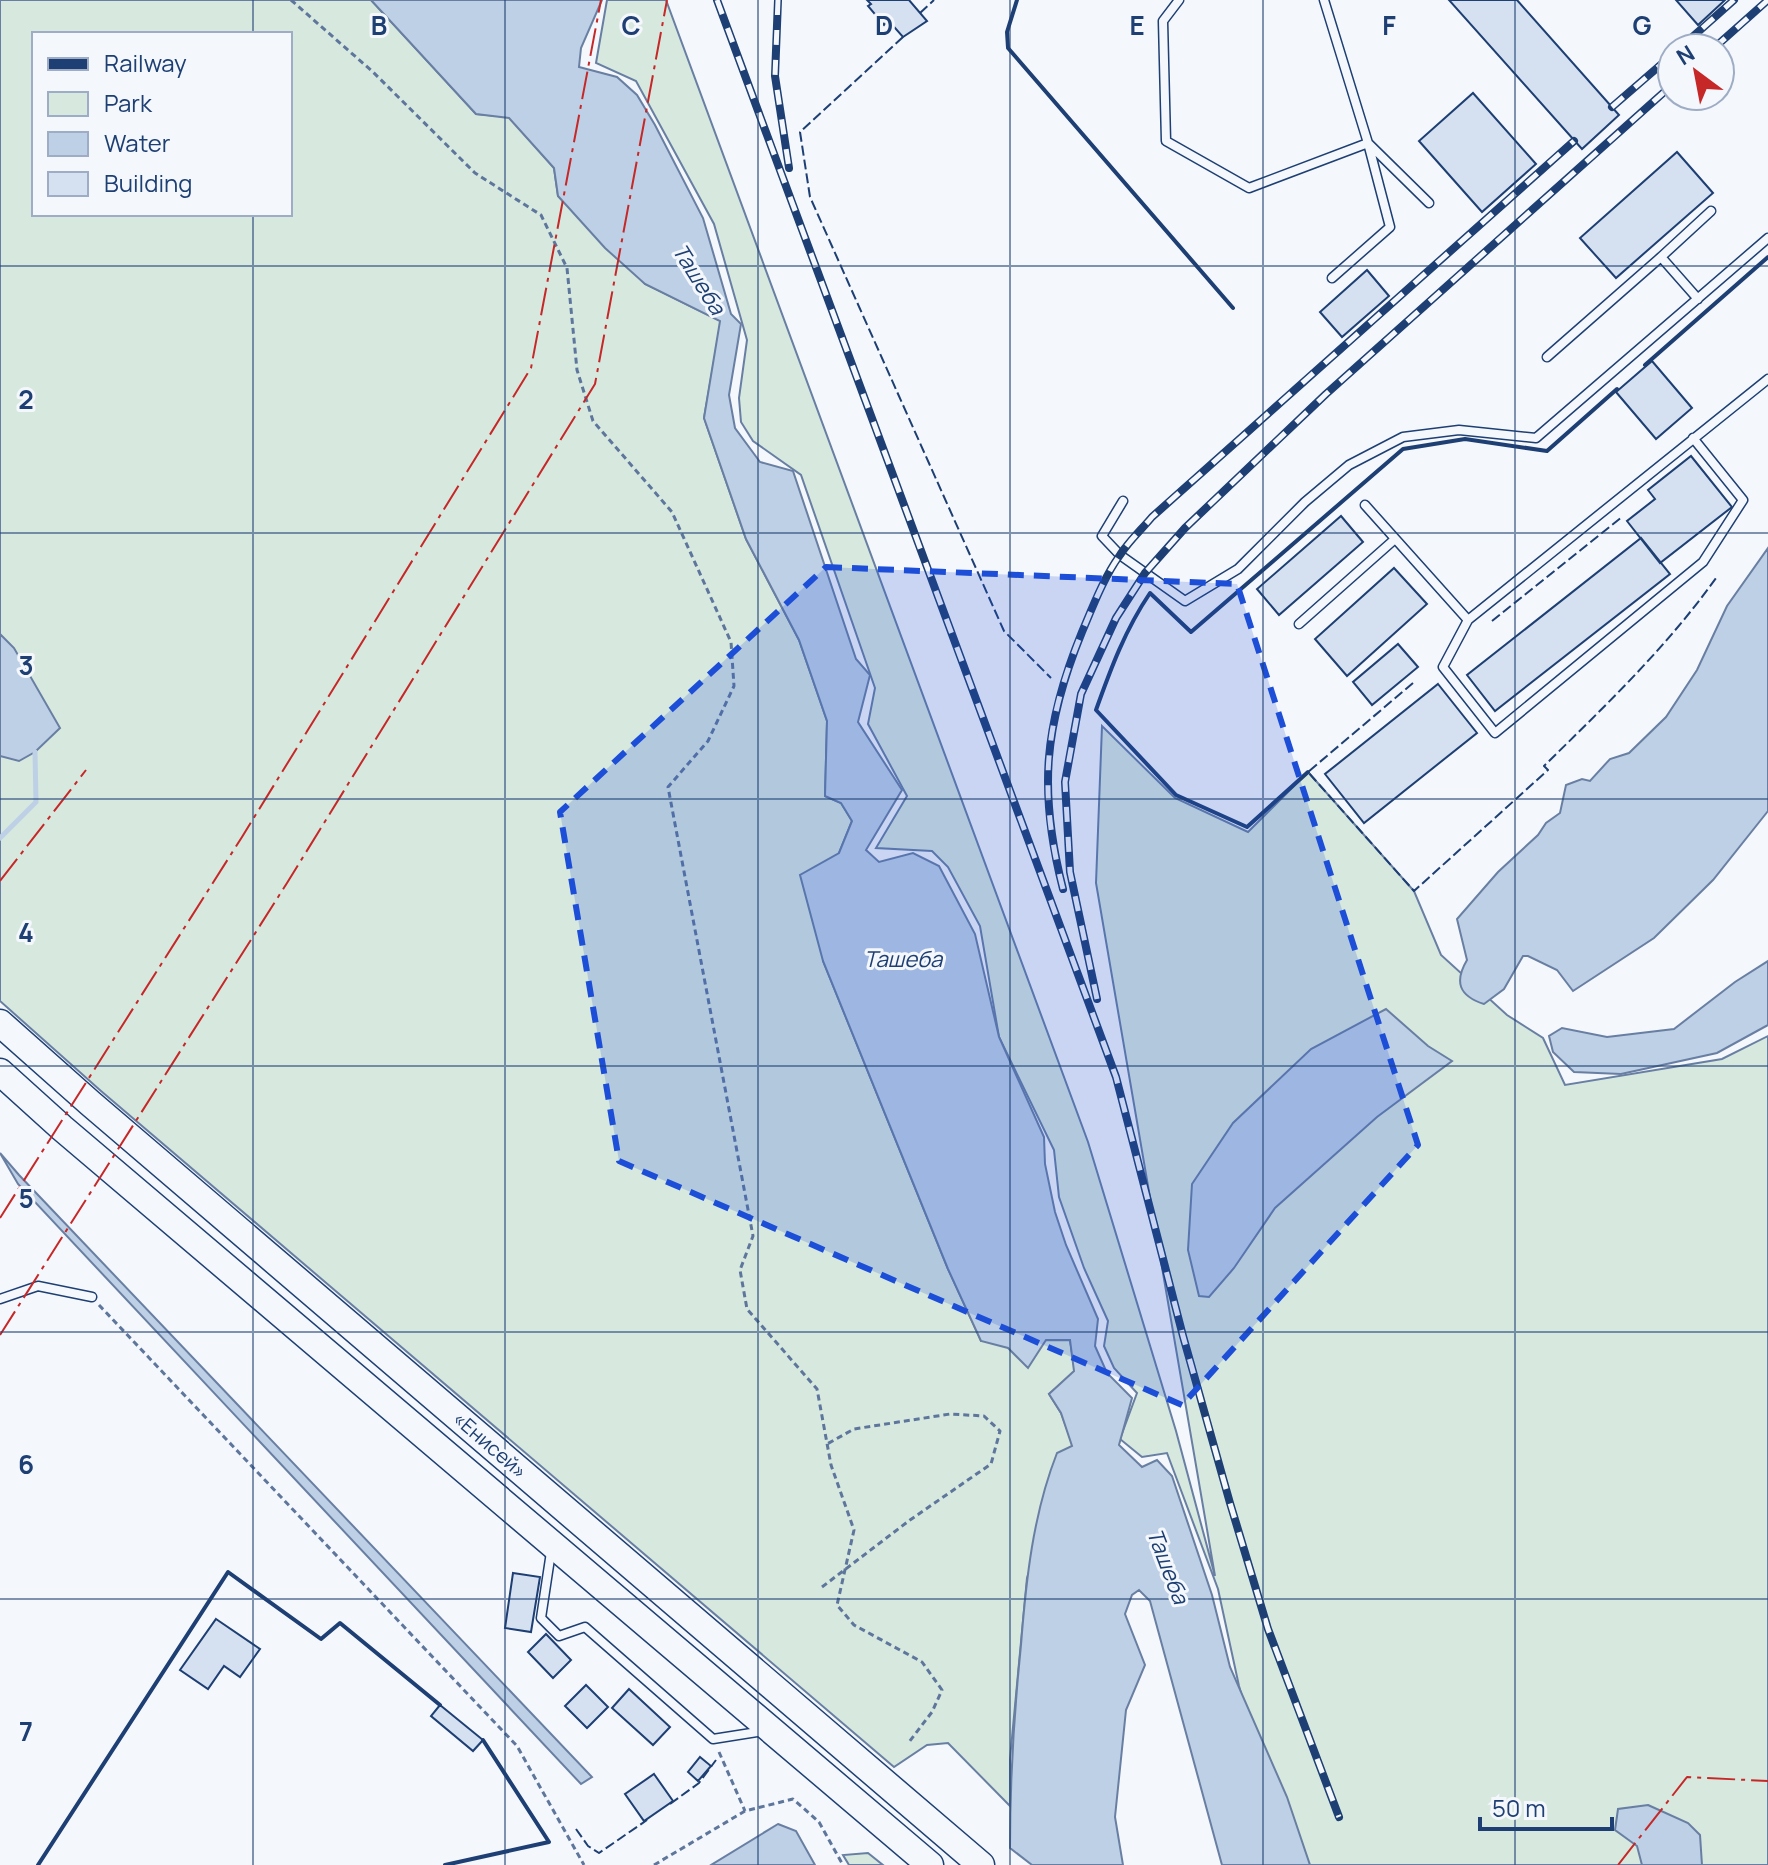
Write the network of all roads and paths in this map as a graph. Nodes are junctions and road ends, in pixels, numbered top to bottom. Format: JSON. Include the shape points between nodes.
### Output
{"nodes":[{"id":1,"x":291,"y":0,"type":"edge"},
{"id":2,"x":1179,"y":0,"type":"edge"},
{"id":3,"x":1324,"y":0,"type":"edge"},
{"id":4,"x":1368,"y":143,"type":"junction"},
{"id":5,"x":1429,"y":203,"type":"dead end"},
{"id":6,"x":1711,"y":211,"type":"dead end"},
{"id":7,"x":1768,"y":238,"type":"edge"},
{"id":8,"x":1661,"y":257,"type":"junction"},
{"id":9,"x":1332,"y":278,"type":"dead end"},
{"id":10,"x":1698,"y":299,"type":"junction"},
{"id":11,"x":1547,"y":357,"type":"dead end"},
{"id":12,"x":1768,"y":379,"type":"edge"},
{"id":13,"x":1693,"y":438,"type":"junction"},
{"id":14,"x":1123,"y":501,"type":"dead end"},
{"id":15,"x":1365,"y":505,"type":"dead end"},
{"id":16,"x":1395,"y":539,"type":"junction"},
{"id":17,"x":1468,"y":620,"type":"junction"},
{"id":18,"x":1299,"y":624,"type":"dead end"},
{"id":19,"x":0,"y":1023,"type":"edge"},
{"id":20,"x":0,"y":1072,"type":"edge"},
{"id":21,"x":92,"y":1297,"type":"joint"},
{"id":22,"x":0,"y":1299,"type":"edge"},
{"id":23,"x":827,"y":1444,"type":"junction"},
{"id":24,"x":553,"y":1543,"type":"junction"},
{"id":25,"x":845,"y":1569,"type":"junction"},
{"id":26,"x":822,"y":1587,"type":"dead end"},
{"id":27,"x":772,"y":1730,"type":"junction"},
{"id":28,"x":713,"y":1739,"type":"junction"},
{"id":29,"x":909,"y":1742,"type":"dead end"},
{"id":30,"x":745,"y":1811,"type":"junction"},
{"id":31,"x":584,"y":1865,"type":"edge"},
{"id":32,"x":654,"y":1865,"type":"edge"},
{"id":33,"x":843,"y":1865,"type":"edge"},
{"id":34,"x":930,"y":1865,"type":"edge"},
{"id":35,"x":981,"y":1865,"type":"edge"}],
"edges":[{"from":1,"to":23,"type":"path","via":[[475,173],[541,215],[567,268],[577,370],[593,421],[672,512],[731,642],[734,686],[708,741],[668,787],[753,1236],[740,1270],[747,1309],[817,1389]]},
{"from":2,"to":4,"type":"lane","via":[[1163,21],[1166,141],[1249,188]]},
{"from":3,"to":4,"type":"lane"},
{"from":4,"to":5,"type":"lane"},
{"from":4,"to":9,"type":"lane","via":[[1390,227]]},
{"from":6,"to":8,"type":"lane"},
{"from":7,"to":10,"type":"lane"},
{"from":8,"to":10,"type":"lane"},
{"from":8,"to":11,"type":"lane"},
{"from":10,"to":14,"type":"lane","via":[[1536,438],[1459,430],[1403,437],[1349,465],[1238,569],[1185,601],[1102,536]]},
{"from":12,"to":13,"type":"lane"},
{"from":13,"to":17,"type":"lane"},
{"from":13,"to":17,"type":"lane","via":[[1743,500],[1703,562],[1495,733],[1443,667]]},
{"from":15,"to":16,"type":"lane"},
{"from":16,"to":17,"type":"lane"},
{"from":16,"to":18,"type":"lane"},
{"from":19,"to":35,"type":"highway","name":"«Енисей»"},
{"from":20,"to":24,"type":"highway","name":"«Енисей»"},
{"from":21,"to":22,"type":"lane","via":[[38,1286]]},
{"from":21,"to":31,"type":"path","via":[[517,1746]]},
{"from":23,"to":25,"type":"path","via":[[854,1530]]},
{"from":23,"to":25,"type":"path","via":[[854,1429],[950,1414],[984,1416],[1000,1431],[991,1464]]},
{"from":24,"to":27,"type":"highway","name":"«Енисей»"},
{"from":24,"to":28,"type":"lane","via":[[541,1618],[559,1636],[585,1627]]},
{"from":25,"to":26,"type":"path"},
{"from":25,"to":29,"type":"path","via":[[837,1605],[854,1625],[922,1662],[942,1690]]},
{"from":27,"to":28,"type":"lane"},
{"from":27,"to":34,"type":"highway","name":"«Енисей»"},
{"from":28,"to":30,"type":"path"},
{"from":30,"to":32,"type":"path"},
{"from":30,"to":33,"type":"path","via":[[793,1799],[819,1822]]}]}
